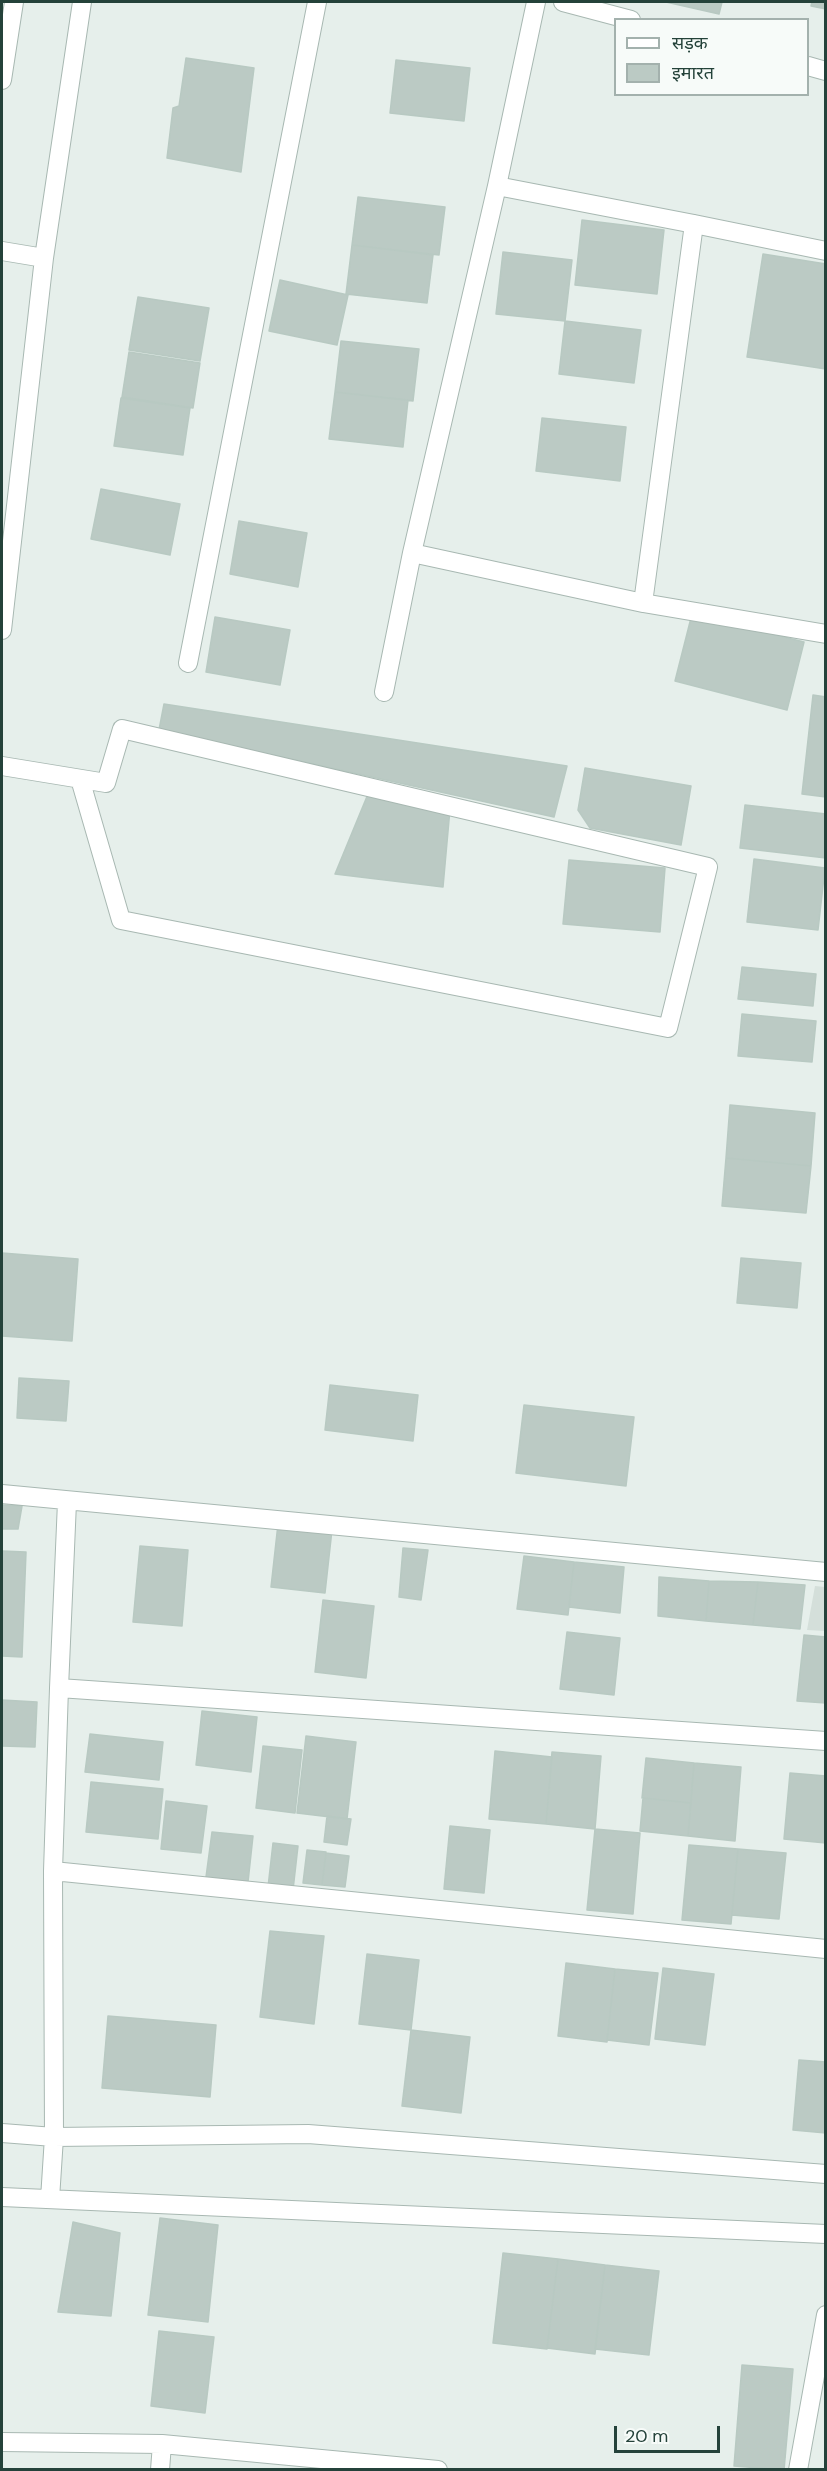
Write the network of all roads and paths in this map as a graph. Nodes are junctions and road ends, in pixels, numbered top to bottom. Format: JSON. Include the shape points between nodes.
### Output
{"nodes":[{"id":1,"x":14,"y":2,"type":"edge"},
{"id":2,"x":82,"y":2,"type":"edge"},
{"id":3,"x":317,"y":2,"type":"edge"},
{"id":4,"x":536,"y":2,"type":"edge"},
{"id":5,"x":563,"y":2,"type":"edge"},
{"id":6,"x":623,"y":18,"type":"edge"},
{"id":7,"x":809,"y":67,"type":"edge"},
{"id":8,"x":825,"y":71,"type":"edge"},
{"id":9,"x":2,"y":80,"type":"edge"},
{"id":10,"x":497,"y":186,"type":"junction"},
{"id":11,"x":694,"y":224,"type":"junction"},
{"id":12,"x":825,"y":250,"type":"edge"},
{"id":13,"x":2,"y":251,"type":"edge"},
{"id":14,"x":44,"y":258,"type":"junction"},
{"id":15,"x":9,"y":493,"type":"edge"},
{"id":16,"x":412,"y":553,"type":"junction"},
{"id":17,"x":643,"y":603,"type":"junction"},
{"id":18,"x":2,"y":630,"type":"edge"},
{"id":19,"x":825,"y":634,"type":"edge"},
{"id":20,"x":188,"y":663,"type":"dead end"},
{"id":21,"x":384,"y":692,"type":"dead end"},
{"id":22,"x":2,"y":766,"type":"edge"},
{"id":23,"x":80,"y":779,"type":"junction"},
{"id":24,"x":2,"y":1494,"type":"edge"},
{"id":25,"x":67,"y":1502,"type":"junction"},
{"id":26,"x":825,"y":1572,"type":"edge"},
{"id":27,"x":59,"y":1688,"type":"junction"},
{"id":28,"x":825,"y":1741,"type":"edge"},
{"id":29,"x":53,"y":1871,"type":"junction"},
{"id":30,"x":825,"y":1949,"type":"edge"},
{"id":31,"x":2,"y":2133,"type":"edge"},
{"id":32,"x":54,"y":2137,"type":"junction"},
{"id":33,"x":825,"y":2174,"type":"edge"},
{"id":34,"x":2,"y":2197,"type":"edge"},
{"id":35,"x":50,"y":2199,"type":"junction"},
{"id":36,"x":825,"y":2234,"type":"edge"},
{"id":37,"x":825,"y":2315,"type":"edge"},
{"id":38,"x":2,"y":2442,"type":"edge"},
{"id":39,"x":162,"y":2444,"type":"junction"},
{"id":40,"x":377,"y":2467,"type":"edge"},
{"id":41,"x":160,"y":2469,"type":"edge"},
{"id":42,"x":438,"y":2469,"type":"edge"},
{"id":43,"x":798,"y":2469,"type":"edge"}],
"edges":[{"from":1,"to":9,"type":"street"},
{"from":2,"to":14,"type":"street"},
{"from":3,"to":20,"type":"street"},
{"from":4,"to":10,"type":"street"},
{"from":5,"to":6,"type":"street"},
{"from":7,"to":8,"type":"street"},
{"from":10,"to":11,"type":"street"},
{"from":10,"to":16,"type":"street"},
{"from":11,"to":12,"type":"street"},
{"from":11,"to":17,"type":"street"},
{"from":13,"to":14,"type":"street"},
{"from":14,"to":15,"type":"street"},
{"from":15,"to":18,"type":"street"},
{"from":16,"to":17,"type":"street"},
{"from":16,"to":21,"type":"street"},
{"from":17,"to":19,"type":"street"},
{"from":22,"to":23,"type":"street"},
{"from":23,"to":23,"type":"street","via":[[106,783],[122,729],[708,867],[668,1028],[121,920]]},
{"from":24,"to":25,"type":"street"},
{"from":25,"to":26,"type":"street"},
{"from":25,"to":27,"type":"street"},
{"from":27,"to":28,"type":"street"},
{"from":27,"to":29,"type":"street"},
{"from":29,"to":30,"type":"street"},
{"from":29,"to":32,"type":"street"},
{"from":31,"to":32,"type":"street"},
{"from":32,"to":33,"type":"street","via":[[308,2134]]},
{"from":32,"to":35,"type":"street"},
{"from":34,"to":35,"type":"street"},
{"from":35,"to":36,"type":"street"},
{"from":37,"to":43,"type":"street"},
{"from":38,"to":39,"type":"street"},
{"from":39,"to":40,"type":"street"},
{"from":39,"to":41,"type":"street"},
{"from":40,"to":42,"type":"street"}]}
